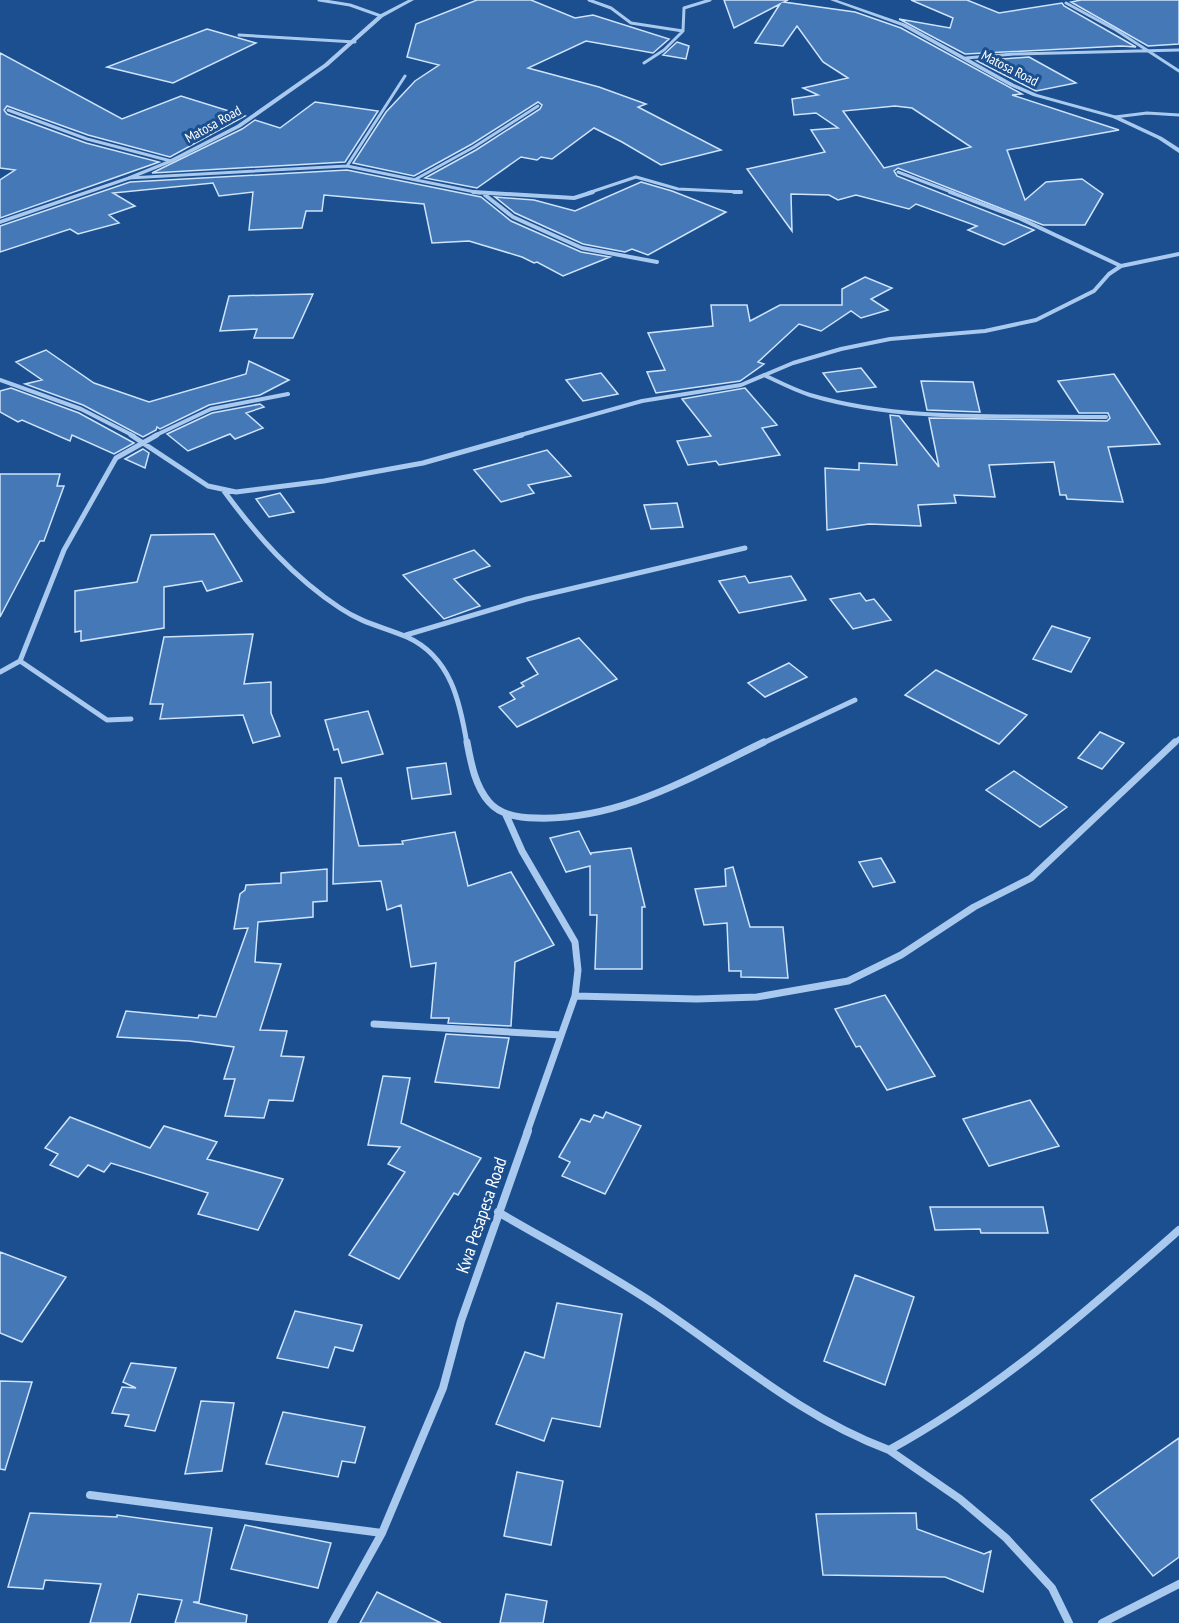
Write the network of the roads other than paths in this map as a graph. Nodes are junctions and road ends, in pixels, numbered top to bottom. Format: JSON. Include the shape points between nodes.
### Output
{"nodes":[{"id":1,"x":319,"y":0,"type":"edge"},
{"id":2,"x":412,"y":0,"type":"edge"},
{"id":3,"x":589,"y":0,"type":"edge"},
{"id":4,"x":710,"y":0,"type":"edge"},
{"id":5,"x":832,"y":0,"type":"edge"},
{"id":6,"x":1066,"y":3,"type":"dead end"},
{"id":7,"x":381,"y":15,"type":"junction"},
{"id":8,"x":683,"y":31,"type":"junction"},
{"id":9,"x":239,"y":35,"type":"dead end"},
{"id":10,"x":355,"y":42,"type":"junction"},
{"id":11,"x":1179,"y":50,"type":"edge"},
{"id":12,"x":1148,"y":51,"type":"junction"},
{"id":13,"x":966,"y":58,"type":"junction"},
{"id":14,"x":645,"y":63,"type":"dead end"},
{"id":15,"x":1179,"y":71,"type":"edge"},
{"id":16,"x":405,"y":76,"type":"dead end"},
{"id":17,"x":538,"y":106,"type":"dead end"},
{"id":18,"x":9,"y":110,"type":"dead end"},
{"id":19,"x":1179,"y":115,"type":"edge"},
{"id":20,"x":1115,"y":117,"type":"junction"},
{"id":21,"x":1179,"y":151,"type":"edge"},
{"id":22,"x":171,"y":161,"type":"junction"},
{"id":23,"x":347,"y":166,"type":"junction"},
{"id":24,"x":898,"y":171,"type":"dead end"},
{"id":25,"x":129,"y":178,"type":"junction"},
{"id":26,"x":416,"y":179,"type":"junction"},
{"id":27,"x":741,"y":192,"type":"dead end"},
{"id":28,"x":484,"y":194,"type":"junction"},
{"id":29,"x":0,"y":222,"type":"edge"},
{"id":30,"x":1179,"y":254,"type":"edge"},
{"id":31,"x":657,"y":262,"type":"dead end"},
{"id":32,"x":1121,"y":266,"type":"junction"},
{"id":33,"x":764,"y":375,"type":"junction"},
{"id":34,"x":1,"y":382,"type":"edge"},
{"id":35,"x":288,"y":394,"type":"dead end"},
{"id":36,"x":1106,"y":417,"type":"dead end"},
{"id":37,"x":140,"y":443,"type":"junction"},
{"id":38,"x":224,"y":491,"type":"junction"},
{"id":39,"x":745,"y":548,"type":"dead end"},
{"id":40,"x":406,"y":635,"type":"junction"},
{"id":41,"x":20,"y":661,"type":"junction"},
{"id":42,"x":0,"y":672,"type":"edge"},
{"id":43,"x":855,"y":700,"type":"dead end"},
{"id":44,"x":131,"y":719,"type":"dead end"},
{"id":45,"x":1179,"y":739,"type":"edge"},
{"id":46,"x":506,"y":815,"type":"junction"},
{"id":47,"x":575,"y":996,"type":"junction"},
{"id":48,"x":374,"y":1024,"type":"dead end"},
{"id":49,"x":561,"y":1035,"type":"junction"},
{"id":50,"x":498,"y":1212,"type":"junction"},
{"id":51,"x":1179,"y":1230,"type":"edge"},
{"id":52,"x":889,"y":1450,"type":"junction"},
{"id":53,"x":90,"y":1495,"type":"dead end"},
{"id":54,"x":382,"y":1533,"type":"junction"},
{"id":55,"x":1179,"y":1584,"type":"edge"},
{"id":56,"x":332,"y":1623,"type":"edge"},
{"id":57,"x":1069,"y":1623,"type":"edge"},
{"id":58,"x":1102,"y":1623,"type":"edge"}],
"edges":[{"from":1,"to":7,"type":"street"},
{"from":2,"to":7,"type":"street","name":"Matosa Road"},
{"from":3,"to":8,"type":"street","via":[[631,23]]},
{"from":4,"to":8,"type":"street","via":[[684,8]]},
{"from":5,"to":13,"type":"street","name":"Matosa Road","via":[[904,25]]},
{"from":6,"to":12,"type":"street"},
{"from":7,"to":10,"type":"street","name":"Matosa Road"},
{"from":8,"to":14,"type":"street"},
{"from":9,"to":10,"type":"street"},
{"from":10,"to":22,"type":"street","name":"Matosa Road","via":[[239,126]]},
{"from":11,"to":12,"type":"street"},
{"from":12,"to":13,"type":"street"},
{"from":12,"to":15,"type":"street"},
{"from":13,"to":20,"type":"street","name":"Matosa Road","via":[[1035,95]]},
{"from":16,"to":23,"type":"street","via":[[391,92],[364,145]]},
{"from":17,"to":26,"type":"street"},
{"from":18,"to":22,"type":"street","via":[[87,139]]},
{"from":19,"to":20,"type":"street"},
{"from":20,"to":21,"type":"street","name":"Matosa Road"},
{"from":22,"to":25,"type":"street","name":"Matosa Road"},
{"from":23,"to":25,"type":"street"},
{"from":23,"to":26,"type":"street"},
{"from":24,"to":32,"type":"street","via":[[1019,218]]},
{"from":25,"to":29,"type":"street","name":"Matosa Road"},
{"from":26,"to":28,"type":"street"},
{"from":27,"to":28,"type":"street","via":[[678,189],[636,177],[573,198]]},
{"from":28,"to":31,"type":"street","via":[[513,217],[582,248]]},
{"from":30,"to":32,"type":"street"},
{"from":32,"to":33,"type":"street","via":[[1085,297],[1036,320],[985,331],[871,343],[793,363]]},
{"from":33,"to":36,"type":"street","via":[[813,396],[861,406],[950,413]]},
{"from":33,"to":38,"type":"street","via":[[721,390],[642,401],[423,464],[324,481]]},
{"from":34,"to":37,"type":"street","via":[[81,409]]},
{"from":35,"to":37,"type":"street","via":[[211,409]]},
{"from":37,"to":38,"type":"street","via":[[208,486]]},
{"from":37,"to":41,"type":"street","via":[[116,458],[89,504],[64,550]]},
{"from":38,"to":40,"type":"street","via":[[252,531],[289,569],[363,622]]},
{"from":39,"to":40,"type":"street","via":[[527,599]]},
{"from":40,"to":46,"type":"street","via":[[428,652],[454,685],[477,783],[488,801]]},
{"from":41,"to":42,"type":"street"},
{"from":41,"to":44,"type":"street","via":[[107,720]]},
{"from":43,"to":46,"type":"street","via":[[666,789],[616,807],[550,820]]},
{"from":45,"to":47,"type":"street","via":[[1031,878],[974,907],[901,955],[848,981],[756,998]]},
{"from":46,"to":47,"type":"street","name":"Kwa Pesapesa Road","via":[[575,942]]},
{"from":47,"to":49,"type":"street","name":"Kwa Pesapesa Road"},
{"from":48,"to":49,"type":"street"},
{"from":49,"to":50,"type":"street","name":"Kwa Pesapesa Road"},
{"from":50,"to":52,"type":"street","via":[[655,1304],[816,1418]]},
{"from":50,"to":54,"type":"street","name":"Kwa Pesapesa Road","via":[[443,1388]]},
{"from":51,"to":52,"type":"street","via":[[979,1396]]},
{"from":52,"to":57,"type":"street","via":[[960,1499],[1006,1538],[1052,1588]]},
{"from":53,"to":54,"type":"street"},
{"from":54,"to":56,"type":"street","name":"Kwa Pesapesa Road"},
{"from":55,"to":58,"type":"street"}]}
